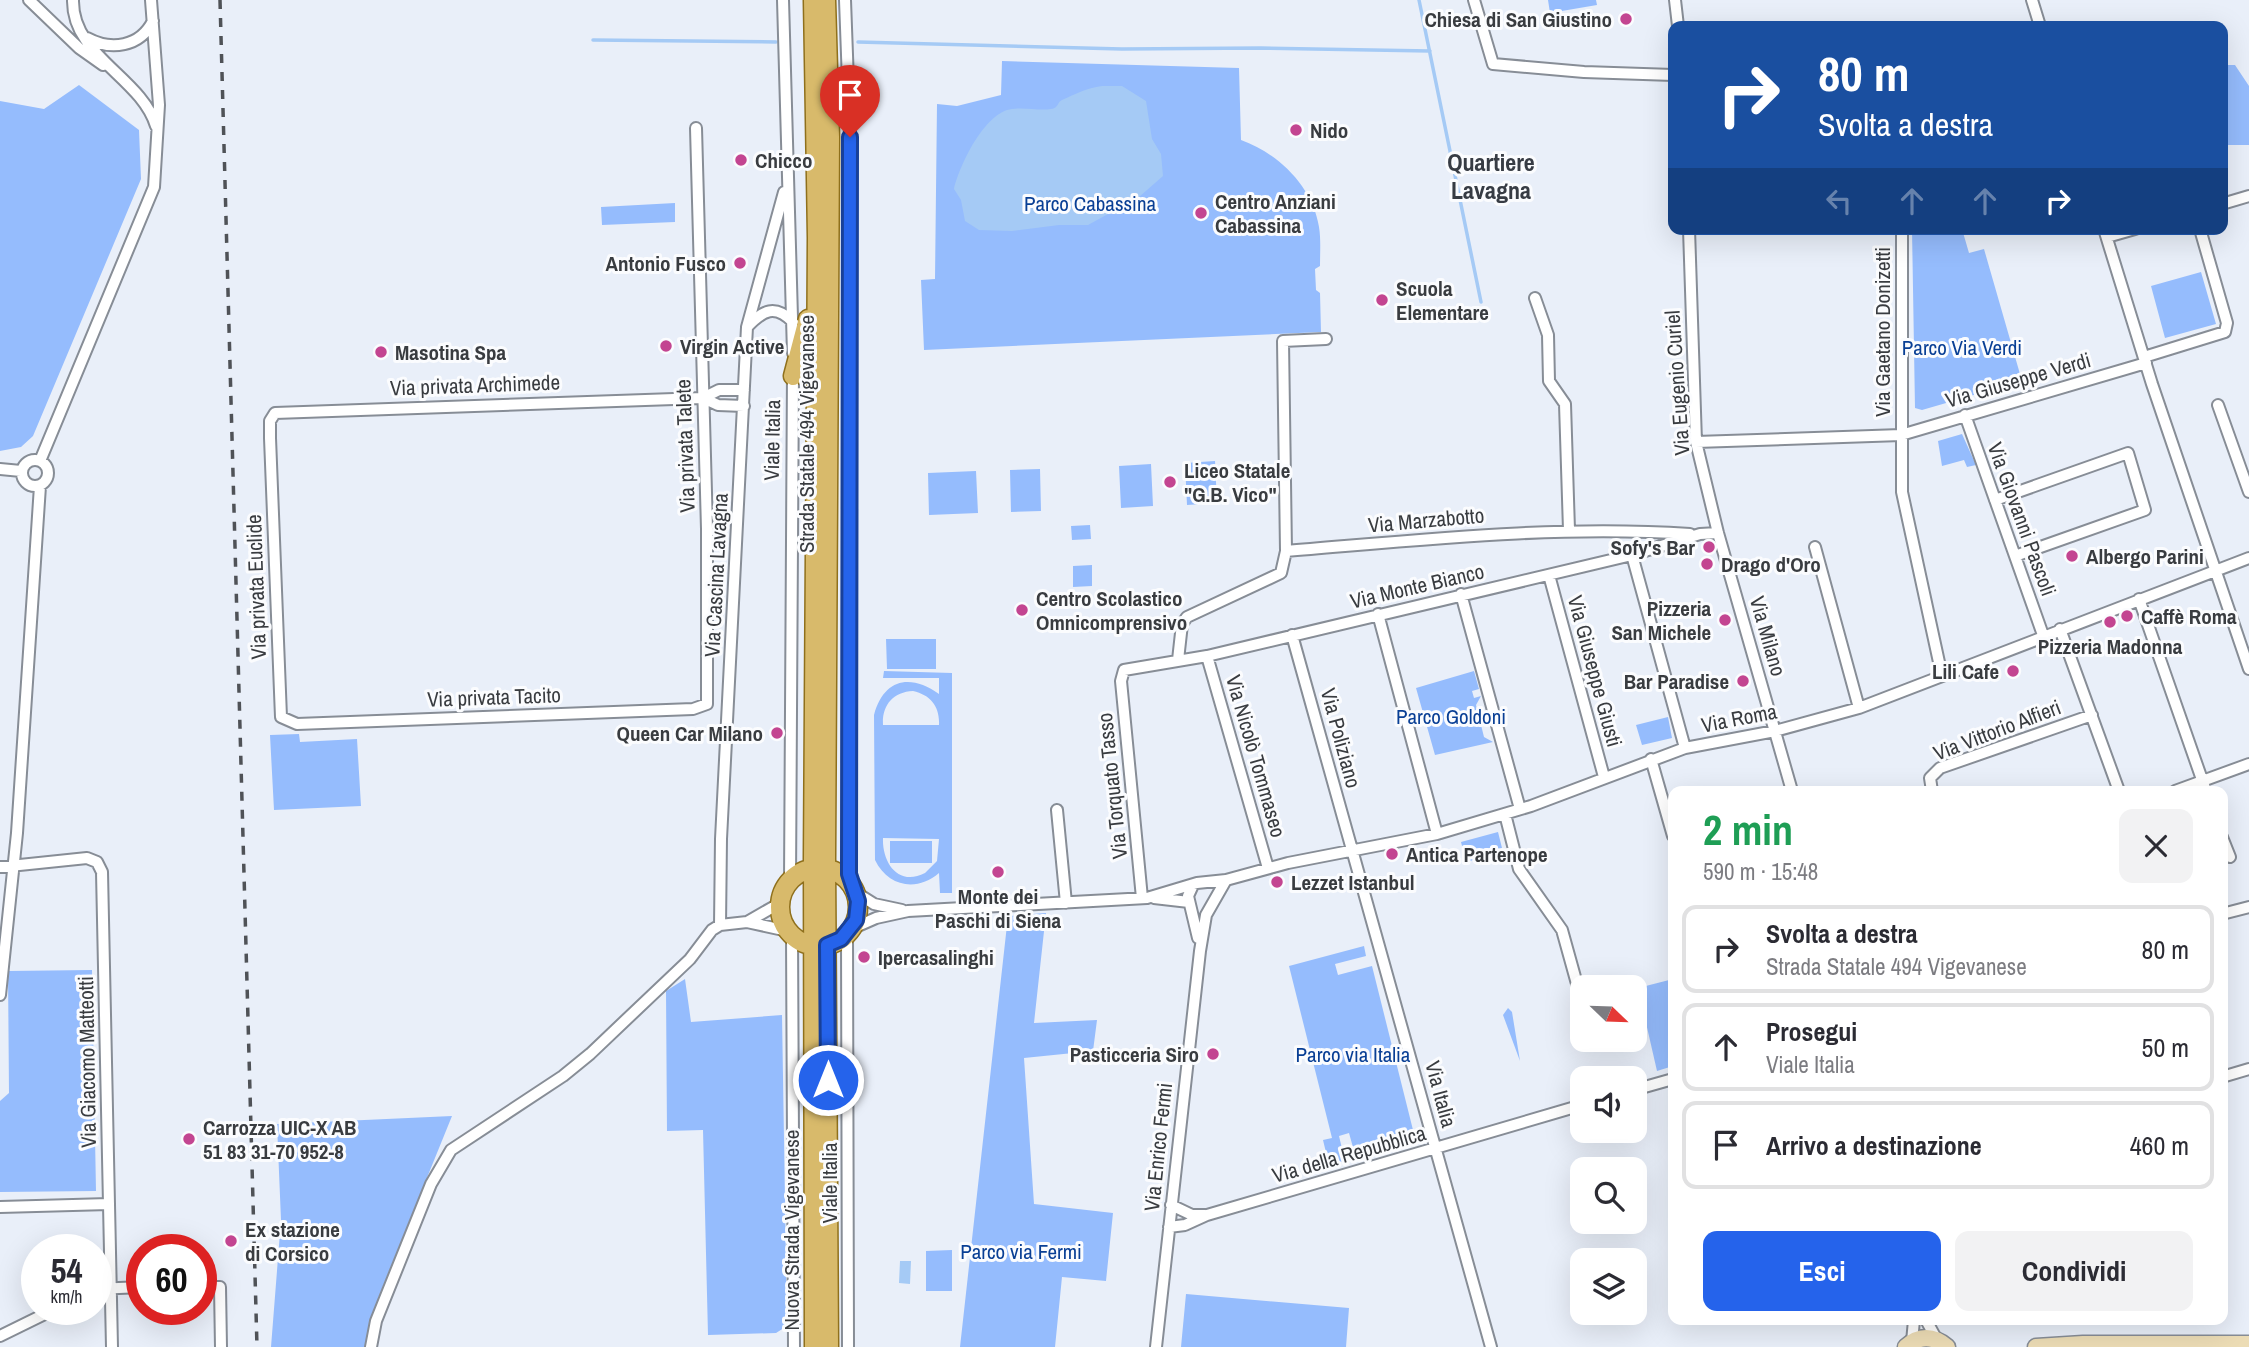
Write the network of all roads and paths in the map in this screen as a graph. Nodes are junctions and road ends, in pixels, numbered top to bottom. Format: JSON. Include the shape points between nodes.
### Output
{"nodes":[{"id":1,"x":29,"y":0,"type":"edge"},
{"id":2,"x":73,"y":0,"type":"edge"},
{"id":3,"x":151,"y":0,"type":"edge"},
{"id":4,"x":783,"y":0,"type":"edge"},
{"id":5,"x":813,"y":0,"type":"edge"},
{"id":6,"x":826,"y":0,"type":"edge"},
{"id":7,"x":845,"y":0,"type":"edge"},
{"id":8,"x":1474,"y":0,"type":"edge"},
{"id":9,"x":1675,"y":0,"type":"edge"},
{"id":10,"x":2032,"y":0,"type":"edge"},
{"id":11,"x":153,"y":21,"type":"junction"},
{"id":12,"x":1677,"y":21,"type":"edge"},
{"id":13,"x":2038,"y":21,"type":"edge"},
{"id":14,"x":82,"y":32,"type":"junction"},
{"id":15,"x":113,"y":72,"type":"junction"},
{"id":16,"x":1668,"y":75,"type":"edge"},
{"id":17,"x":696,"y":128,"type":"dead end"},
{"id":18,"x":157,"y":131,"type":"junction"},
{"id":19,"x":788,"y":169,"type":"junction"},
{"id":20,"x":2249,"y":196,"type":"edge"},
{"id":21,"x":817,"y":197,"type":"junction"},
{"id":22,"x":2228,"y":202,"type":"edge"},
{"id":23,"x":774,"y":231,"type":"junction"},
{"id":24,"x":791,"y":231,"type":"junction"},
{"id":25,"x":1689,"y":235,"type":"edge"},
{"id":26,"x":1902,"y":235,"type":"edge"},
{"id":27,"x":2106,"y":235,"type":"edge"},
{"id":28,"x":2202,"y":235,"type":"edge"},
{"id":29,"x":1535,"y":298,"type":"dead end"},
{"id":30,"x":793,"y":322,"type":"junction"},
{"id":31,"x":747,"y":327,"type":"junction"},
{"id":32,"x":1326,"y":339,"type":"dead end"},
{"id":33,"x":2145,"y":360,"type":"junction"},
{"id":34,"x":793,"y":376,"type":"junction"},
{"id":35,"x":744,"y":390,"type":"junction"},
{"id":36,"x":703,"y":398,"type":"junction"},
{"id":37,"x":2218,"y":405,"type":"dead end"},
{"id":38,"x":744,"y":406,"type":"junction"},
{"id":39,"x":1965,"y":415,"type":"junction"},
{"id":40,"x":1901,"y":435,"type":"junction"},
{"id":41,"x":270,"y":438,"type":"joint"},
{"id":42,"x":1696,"y":442,"type":"junction"},
{"id":43,"x":40,"y":461,"type":"junction"},
{"id":44,"x":0,"y":470,"type":"edge"},
{"id":45,"x":22,"y":471,"type":"junction"},
{"id":46,"x":40,"y":486,"type":"junction"},
{"id":47,"x":2249,"y":492,"type":"edge"},
{"id":48,"x":1996,"y":500,"type":"junction"},
{"id":49,"x":1569,"y":530,"type":"junction"},
{"id":50,"x":1718,"y":533,"type":"junction"},
{"id":51,"x":1700,"y":534,"type":"junction"},
{"id":52,"x":1815,"y":547,"type":"dead end"},
{"id":53,"x":1286,"y":551,"type":"junction"},
{"id":54,"x":1633,"y":555,"type":"junction"},
{"id":55,"x":2015,"y":556,"type":"junction"},
{"id":56,"x":2249,"y":558,"type":"edge"},
{"id":57,"x":2218,"y":570,"type":"junction"},
{"id":58,"x":1549,"y":575,"type":"junction"},
{"id":59,"x":1461,"y":594,"type":"junction"},
{"id":60,"x":2139,"y":599,"type":"junction"},
{"id":61,"x":1378,"y":614,"type":"junction"},
{"id":62,"x":2060,"y":629,"type":"junction"},
{"id":63,"x":1292,"y":635,"type":"junction"},
{"id":64,"x":2043,"y":635,"type":"junction"},
{"id":65,"x":1207,"y":656,"type":"junction"},
{"id":66,"x":1178,"y":660,"type":"junction"},
{"id":67,"x":2249,"y":669,"type":"edge"},
{"id":68,"x":1124,"y":670,"type":"joint"},
{"id":69,"x":1942,"y":676,"type":"junction"},
{"id":70,"x":1859,"y":708,"type":"junction"},
{"id":71,"x":693,"y":709,"type":"joint"},
{"id":72,"x":2092,"y":715,"type":"junction"},
{"id":73,"x":297,"y":724,"type":"joint"},
{"id":74,"x":1775,"y":731,"type":"junction"},
{"id":75,"x":1685,"y":748,"type":"junction"},
{"id":76,"x":1651,"y":759,"type":"junction"},
{"id":77,"x":2249,"y":764,"type":"edge"},
{"id":78,"x":1604,"y":777,"type":"junction"},
{"id":79,"x":1790,"y":786,"type":"edge"},
{"id":80,"x":1931,"y":786,"type":"edge"},
{"id":81,"x":2117,"y":786,"type":"edge"},
{"id":82,"x":2205,"y":786,"type":"edge"},
{"id":83,"x":1520,"y":809,"type":"junction"},
{"id":84,"x":1057,"y":810,"type":"dead end"},
{"id":85,"x":1505,"y":814,"type":"junction"},
{"id":86,"x":1668,"y":818,"type":"edge"},
{"id":87,"x":1437,"y":834,"type":"junction"},
{"id":88,"x":1354,"y":851,"type":"junction"},
{"id":89,"x":2228,"y":852,"type":"edge"},
{"id":90,"x":2230,"y":857,"type":"dead end"},
{"id":91,"x":14,"y":865,"type":"junction"},
{"id":92,"x":0,"y":867,"type":"edge"},
{"id":93,"x":820,"y":868,"type":"junction"},
{"id":94,"x":1268,"y":868,"type":"junction"},
{"id":95,"x":1226,"y":880,"type":"junction"},
{"id":96,"x":1207,"y":883,"type":"junction"},
{"id":97,"x":1193,"y":885,"type":"junction"},
{"id":98,"x":786,"y":888,"type":"junction"},
{"id":99,"x":853,"y":888,"type":"junction"},
{"id":100,"x":1217,"y":895,"type":"junction"},
{"id":101,"x":1145,"y":898,"type":"junction"},
{"id":102,"x":1066,"y":904,"type":"junction"},
{"id":103,"x":1191,"y":904,"type":"junction"},
{"id":104,"x":2249,"y":907,"type":"edge"},
{"id":105,"x":1210,"y":909,"type":"junction"},
{"id":106,"x":908,"y":911,"type":"junction"},
{"id":107,"x":2228,"y":912,"type":"edge"},
{"id":108,"x":747,"y":922,"type":"junction"},
{"id":109,"x":720,"y":925,"type":"junction"},
{"id":110,"x":849,"y":932,"type":"junction"},
{"id":111,"x":790,"y":933,"type":"junction"},
{"id":112,"x":820,"y":945,"type":"junction"},
{"id":113,"x":1200,"y":951,"type":"junction"},
{"id":114,"x":1574,"y":975,"type":"edge"},
{"id":115,"x":0,"y":986,"type":"edge"},
{"id":116,"x":0,"y":995,"type":"edge"},
{"id":117,"x":2249,"y":1069,"type":"edge"},
{"id":118,"x":2228,"y":1075,"type":"edge"},
{"id":119,"x":1668,"y":1080,"type":"edge"},
{"id":120,"x":1647,"y":1086,"type":"edge"},
{"id":121,"x":1570,"y":1109,"type":"edge"},
{"id":122,"x":1436,"y":1149,"type":"junction"},
{"id":123,"x":109,"y":1204,"type":"junction"},
{"id":124,"x":1171,"y":1205,"type":"junction"},
{"id":125,"x":0,"y":1207,"type":"edge"},
{"id":126,"x":1207,"y":1215,"type":"junction"},
{"id":127,"x":1169,"y":1227,"type":"junction"},
{"id":128,"x":110,"y":1234,"type":"edge"},
{"id":129,"x":217,"y":1287,"type":"edge"},
{"id":130,"x":22,"y":1325,"type":"edge"},
{"id":131,"x":112,"y":1325,"type":"edge"},
{"id":132,"x":1913,"y":1325,"type":"edge"},
{"id":133,"x":1929,"y":1325,"type":"edge"},
{"id":134,"x":0,"y":1336,"type":"edge"},
{"id":135,"x":1942,"y":1343,"type":"edge"},
{"id":136,"x":1909,"y":1344,"type":"edge"},
{"id":137,"x":2249,"y":1344,"type":"edge"},
{"id":138,"x":112,"y":1347,"type":"edge"},
{"id":139,"x":221,"y":1347,"type":"edge"},
{"id":140,"x":371,"y":1347,"type":"edge"},
{"id":141,"x":793,"y":1347,"type":"edge"},
{"id":142,"x":813,"y":1347,"type":"edge"},
{"id":143,"x":832,"y":1347,"type":"edge"},
{"id":144,"x":848,"y":1347,"type":"edge"},
{"id":145,"x":1156,"y":1347,"type":"edge"},
{"id":146,"x":1491,"y":1347,"type":"edge"},
{"id":147,"x":2036,"y":1347,"type":"edge"}],
"edges":[{"from":1,"to":15,"type":"street","via":[[79,48]]},
{"from":2,"to":14,"type":"street"},
{"from":3,"to":11,"type":"street"},
{"from":4,"to":19,"type":"street","name":"Viale Italia"},
{"from":5,"to":21,"type":"main road","name":"Strada Statale 494 Vigevanese"},
{"from":6,"to":93,"type":"main road","name":"Strada Statale 494 Vigevanese","via":[[830,137]]},
{"from":7,"to":99,"type":"street","via":[[850,137]]},
{"from":8,"to":16,"type":"street","via":[[1493,64]]},
{"from":9,"to":12,"type":"street"},
{"from":10,"to":13,"type":"street"},
{"from":11,"to":14,"type":"street","via":[[142,36],[124,45],[106,45]]},
{"from":11,"to":18,"type":"street"},
{"from":14,"to":15,"type":"street"},
{"from":15,"to":18,"type":"street","via":[[145,102]]},
{"from":17,"to":36,"type":"street","name":"Via privata Talete"},
{"from":18,"to":43,"type":"street","via":[[151,198]]},
{"from":19,"to":23,"type":"street","name":"Via Cascina Lavagna"},
{"from":19,"to":24,"type":"street","name":"Viale Italia"},
{"from":20,"to":22,"type":"street"},
{"from":21,"to":34,"type":"main road","via":[[809,236],[808,326]]},
{"from":21,"to":93,"type":"main road","name":"Strada Statale 494 Vigevanese"},
{"from":23,"to":24,"type":"street","via":[[780,227]]},
{"from":23,"to":31,"type":"street","name":"Via Cascina Lavagna"},
{"from":24,"to":30,"type":"street","name":"Viale Italia"},
{"from":25,"to":42,"type":"street","name":"Via Eugenio Curiel"},
{"from":26,"to":40,"type":"street","name":"Via Gaetano Donizetti"},
{"from":27,"to":33,"type":"street"},
{"from":28,"to":33,"type":"street","name":"Via Giuseppe Verdi","via":[[2227,328],[2218,337]]},
{"from":29,"to":49,"type":"street","via":[[1548,335],[1549,382],[1564,404]]},
{"from":30,"to":31,"type":"street","via":[[775,309]]},
{"from":30,"to":34,"type":"street","name":"Viale Italia"},
{"from":31,"to":35,"type":"street","name":"Via Cascina Lavagna"},
{"from":32,"to":53,"type":"street","via":[[1283,341]]},
{"from":33,"to":39,"type":"street","name":"Via Giuseppe Verdi"},
{"from":33,"to":57,"type":"street"},
{"from":34,"to":98,"type":"street","name":"Viale Italia"},
{"from":35,"to":36,"type":"street","via":[[719,390]]},
{"from":35,"to":38,"type":"street","name":"Via Cascina Lavagna"},
{"from":36,"to":38,"type":"street","via":[[718,405]]},
{"from":36,"to":41,"type":"street","name":"Via privata Archimede","via":[[282,410],[270,421]]},
{"from":36,"to":71,"type":"street","name":"Via privata Talete","via":[[710,696],[705,706]]},
{"from":37,"to":47,"type":"street"},
{"from":38,"to":109,"type":"street","name":"Via Cascina Lavagna"},
{"from":39,"to":40,"type":"street","name":"Via Giuseppe Verdi"},
{"from":39,"to":48,"type":"street","name":"Via Giovanni Pascoli"},
{"from":40,"to":42,"type":"street","name":"Via Giuseppe Verdi"},
{"from":40,"to":69,"type":"street","name":"Via Gaetano Donizetti","via":[[1902,492]]},
{"from":41,"to":73,"type":"street","name":"Via privata Euclide","via":[[279,708],[285,722]]},
{"from":42,"to":50,"type":"street","name":"Via Eugenio Curiel"},
{"from":43,"to":45,"type":"street","via":[[28,462]]},
{"from":43,"to":46,"type":"street","via":[[48,471]]},
{"from":44,"to":45,"type":"street"},
{"from":45,"to":46,"type":"street","via":[[29,485]]},
{"from":46,"to":91,"type":"street"},
{"from":48,"to":55,"type":"street","name":"Via Giovanni Pascoli"},
{"from":48,"to":55,"type":"street","via":[[2129,453],[2146,510]]},
{"from":49,"to":51,"type":"street","name":"Via Marzabotto"},
{"from":49,"to":53,"type":"street","name":"Via Marzabotto"},
{"from":50,"to":51,"type":"street","name":"Via Monte Bianco"},
{"from":50,"to":74,"type":"street","name":"Via Milano"},
{"from":51,"to":54,"type":"street","name":"Via Monte Bianco"},
{"from":52,"to":70,"type":"street"},
{"from":53,"to":66,"type":"street","via":[[1277,578],[1187,617]]},
{"from":54,"to":58,"type":"street","name":"Via Monte Bianco"},
{"from":54,"to":75,"type":"street"},
{"from":55,"to":64,"type":"street","name":"Via Giovanni Pascoli"},
{"from":56,"to":57,"type":"street","name":"Via Roma"},
{"from":57,"to":60,"type":"street","name":"Via Roma"},
{"from":57,"to":67,"type":"street"},
{"from":58,"to":59,"type":"street","name":"Via Monte Bianco"},
{"from":58,"to":78,"type":"street","name":"Via Giuseppe Giusti"},
{"from":59,"to":61,"type":"street","name":"Via Monte Bianco"},
{"from":59,"to":83,"type":"street"},
{"from":60,"to":62,"type":"street","name":"Via Roma"},
{"from":60,"to":82,"type":"street"},
{"from":61,"to":63,"type":"street","name":"Via Monte Bianco"},
{"from":61,"to":87,"type":"street"},
{"from":62,"to":64,"type":"street","name":"Via Roma"},
{"from":62,"to":72,"type":"street"},
{"from":63,"to":65,"type":"street","name":"Via Monte Bianco"},
{"from":63,"to":88,"type":"street","name":"Via Poliziano"},
{"from":64,"to":69,"type":"street","name":"Via Roma"},
{"from":65,"to":66,"type":"street","name":"Via Monte Bianco"},
{"from":65,"to":94,"type":"street","name":"Via Nicolò Tommaseo"},
{"from":66,"to":68,"type":"street","name":"Via Monte Bianco"},
{"from":68,"to":101,"type":"street","name":"Via Torquato Tasso","via":[[1121,681]]},
{"from":69,"to":70,"type":"street","name":"Via Roma"},
{"from":70,"to":74,"type":"street","name":"Via Roma"},
{"from":71,"to":73,"type":"street","name":"Via privata Tacito"},
{"from":72,"to":80,"type":"street","name":"Via Vittorio Alfieri","via":[[1940,768],[1930,778]]},
{"from":72,"to":81,"type":"street"},
{"from":74,"to":75,"type":"street","name":"Via Roma"},
{"from":74,"to":79,"type":"street","name":"Via Milano"},
{"from":75,"to":76,"type":"street","name":"Via Roma"},
{"from":76,"to":78,"type":"street","name":"Via Roma"},
{"from":76,"to":86,"type":"street"},
{"from":77,"to":82,"type":"street"},
{"from":78,"to":83,"type":"street","name":"Via Roma"},
{"from":83,"to":85,"type":"street","name":"Via Roma"},
{"from":84,"to":102,"type":"street"},
{"from":85,"to":87,"type":"street","name":"Via Roma"},
{"from":85,"to":114,"type":"street","via":[[1519,869],[1562,930]]},
{"from":87,"to":88,"type":"street","name":"Via Roma"},
{"from":88,"to":94,"type":"street","name":"Via Roma"},
{"from":88,"to":122,"type":"street","name":"Via Italia"},
{"from":89,"to":90,"type":"street"},
{"from":91,"to":92,"type":"street","name":"Via Giacomo Matteotti"},
{"from":91,"to":115,"type":"street"},
{"from":91,"to":123,"type":"street","name":"Via Giacomo Matteotti","via":[[87,858],[97,862],[102,872]]},
{"from":93,"to":98,"type":"main road"},
{"from":93,"to":99,"type":"main road"},
{"from":93,"to":112,"type":"main road","name":"Strada Statale 494 Vigevanese"},
{"from":94,"to":95,"type":"street","name":"Via Roma"},
{"from":95,"to":96,"type":"street","name":"Via Roma"},
{"from":95,"to":100,"type":"street"},
{"from":96,"to":97,"type":"street"},
{"from":96,"to":100,"type":"street"},
{"from":97,"to":101,"type":"street"},
{"from":97,"to":103,"type":"street","via":[[1188,896]]},
{"from":98,"to":108,"type":"street","via":[[775,906]]},
{"from":98,"to":111,"type":"main road","via":[[781,914]]},
{"from":99,"to":106,"type":"street","via":[[874,904]]},
{"from":99,"to":110,"type":"main road","via":[[858,911]]},
{"from":100,"to":105,"type":"street"},
{"from":101,"to":102,"type":"street"},
{"from":101,"to":103,"type":"street"},
{"from":102,"to":106,"type":"street"},
{"from":103,"to":105,"type":"street","via":[[1200,911]]},
{"from":103,"to":113,"type":"street","name":"Via Enrico Fermi"},
{"from":104,"to":107,"type":"street"},
{"from":105,"to":113,"type":"street","name":"Via Enrico Fermi"},
{"from":106,"to":110,"type":"street","via":[[876,918]]},
{"from":108,"to":109,"type":"street"},
{"from":108,"to":111,"type":"street"},
{"from":109,"to":140,"type":"street","via":[[590,1054],[451,1150],[431,1184],[376,1321]]},
{"from":110,"to":112,"type":"main road"},
{"from":110,"to":144,"type":"street","name":"Viale Italia"},
{"from":111,"to":112,"type":"main road"},
{"from":111,"to":141,"type":"street","name":"Viale Italia"},
{"from":112,"to":142,"type":"main road","name":"Nuova Strada Vigevanese"},
{"from":112,"to":143,"type":"main road","name":"Nuova Strada Vigevanese"},
{"from":113,"to":124,"type":"street","name":"Via Enrico Fermi"},
{"from":115,"to":116,"type":"street"},
{"from":117,"to":118,"type":"street"},
{"from":119,"to":120,"type":"street"},
{"from":121,"to":122,"type":"street","name":"Via della Repubblica"},
{"from":122,"to":126,"type":"street","name":"Via della Repubblica"},
{"from":122,"to":146,"type":"street","name":"Via Italia"},
{"from":123,"to":125,"type":"street"},
{"from":123,"to":128,"type":"street","name":"Via Giacomo Matteotti"},
{"from":124,"to":126,"type":"street","via":[[1192,1215]]},
{"from":124,"to":127,"type":"street","name":"Via Enrico Fermi"},
{"from":126,"to":127,"type":"street","name":"Via della Repubblica"},
{"from":127,"to":145,"type":"street","name":"Via Enrico Fermi"},
{"from":129,"to":139,"type":"street"},
{"from":130,"to":134,"type":"street"},
{"from":131,"to":138,"type":"street","name":"Via Giacomo Matteotti"},
{"from":132,"to":136,"type":"street"},
{"from":133,"to":135,"type":"street"},
{"from":135,"to":136,"type":"street","via":[[1924,1338]]},
{"from":137,"to":147,"type":"street"}]}
